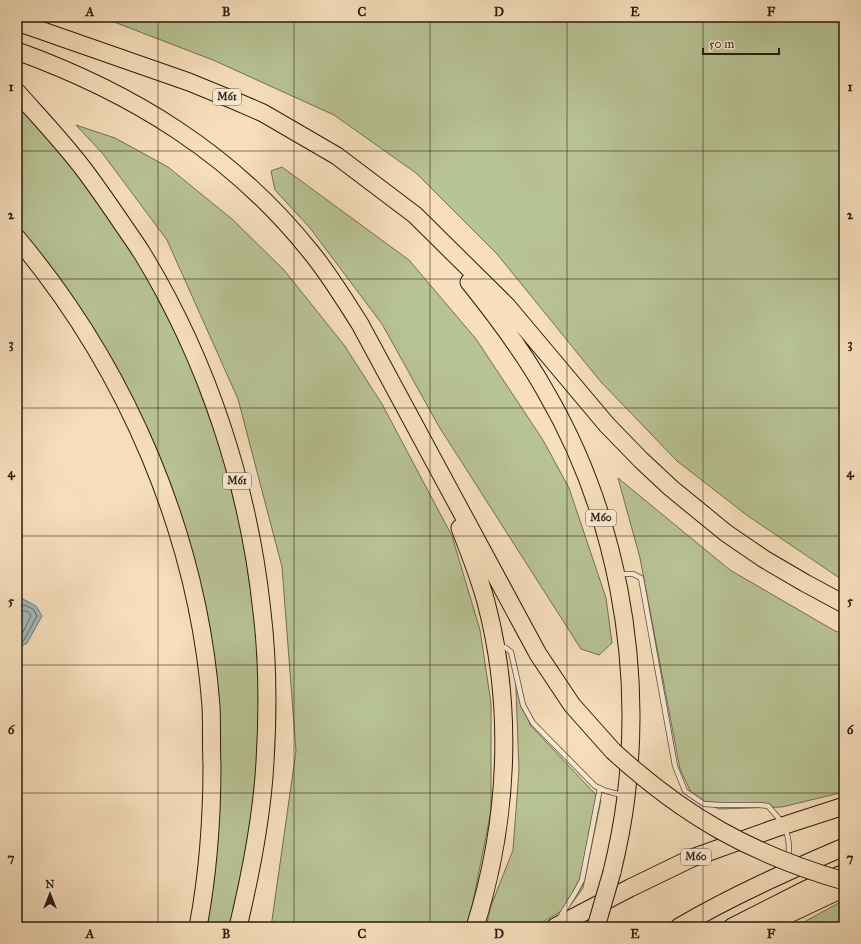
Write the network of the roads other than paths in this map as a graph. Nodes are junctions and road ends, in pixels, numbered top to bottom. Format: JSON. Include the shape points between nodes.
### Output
{"nodes":[{"id":1,"x":17,"y":22,"type":"edge"},
{"id":2,"x":17,"y":51,"type":"edge"},
{"id":3,"x":17,"y":92,"type":"edge"},
{"id":4,"x":416,"y":215,"type":"junction"},
{"id":5,"x":17,"y":238,"type":"edge"},
{"id":6,"x":435,"y":464,"type":"junction"},
{"id":7,"x":616,"y":574,"type":"junction"},
{"id":8,"x":844,"y":604,"type":"edge"},
{"id":9,"x":495,"y":644,"type":"junction"},
{"id":10,"x":600,"y":788,"type":"junction"},
{"id":11,"x":626,"y":796,"type":"junction"},
{"id":12,"x":844,"y":806,"type":"edge"},
{"id":13,"x":785,"y":826,"type":"junction"},
{"id":14,"x":844,"y":847,"type":"edge"},
{"id":15,"x":784,"y":873,"type":"junction"},
{"id":16,"x":844,"y":873,"type":"edge"},
{"id":17,"x":844,"y":881,"type":"edge"},
{"id":18,"x":844,"y":888,"type":"edge"},
{"id":19,"x":198,"y":927,"type":"edge"},
{"id":20,"x":238,"y":927,"type":"edge"},
{"id":21,"x":476,"y":927,"type":"edge"},
{"id":22,"x":555,"y":927,"type":"edge"},
{"id":23,"x":596,"y":927,"type":"edge"},
{"id":24,"x":679,"y":927,"type":"edge"},
{"id":25,"x":732,"y":927,"type":"edge"},
{"id":26,"x":766,"y":927,"type":"edge"}],
"edges":[{"from":1,"to":4,"type":"highway","number":"M61","via":[[189,82],[263,113],[337,156]]},
{"from":2,"to":6,"type":"highway","via":[[88,79],[144,108],[195,142],[244,182],[285,223],[336,286],[360,324]]},
{"from":3,"to":20,"type":"highway","number":"M61","via":[[85,171],[142,253],[170,304],[210,393],[246,512],[263,613],[267,715],[260,812],[250,878]]},
{"from":4,"to":7,"type":"highway","number":"M60","via":[[495,314],[548,395],[573,444],[589,484]]},
{"from":4,"to":8,"type":"highway","via":[[507,306],[607,425],[641,460],[726,533],[764,559]]},
{"from":5,"to":19,"type":"highway","via":[[72,310],[110,372],[152,462],[188,569],[204,650],[211,707],[210,836]]},
{"from":6,"to":9,"type":"highway","via":[[475,567]]},
{"from":6,"to":17,"type":"highway","bridge":true,"via":[[538,654],[572,705],[613,751],[668,798],[721,832],[780,860]]},
{"from":7,"to":11,"type":"highway","number":"M60","via":[[627,642],[629,675],[630,726]]},
{"from":7,"to":13,"type":"lane","via":[[633,574],[641,578],[675,766],[685,791],[704,804],[768,806]]},
{"from":9,"to":10,"type":"lane","via":[[511,652],[523,705],[533,723],[595,786]]},
{"from":9,"to":21,"type":"highway","via":[[503,721],[503,780],[493,862]]},
{"from":10,"to":11,"type":"lane"},
{"from":10,"to":22,"type":"lane","via":[[582,880]]},
{"from":11,"to":23,"type":"highway","number":"M60","bridge":true,"via":[[612,872]]},
{"from":12,"to":13,"type":"highway","number":"M60"},
{"from":13,"to":15,"type":"lane","via":[[790,847]]},
{"from":13,"to":22,"type":"highway","number":"M60","via":[[692,858]]},
{"from":14,"to":15,"type":"highway"},
{"from":15,"to":24,"type":"highway"},
{"from":16,"to":25,"type":"highway"},
{"from":18,"to":26,"type":"highway"}]}
